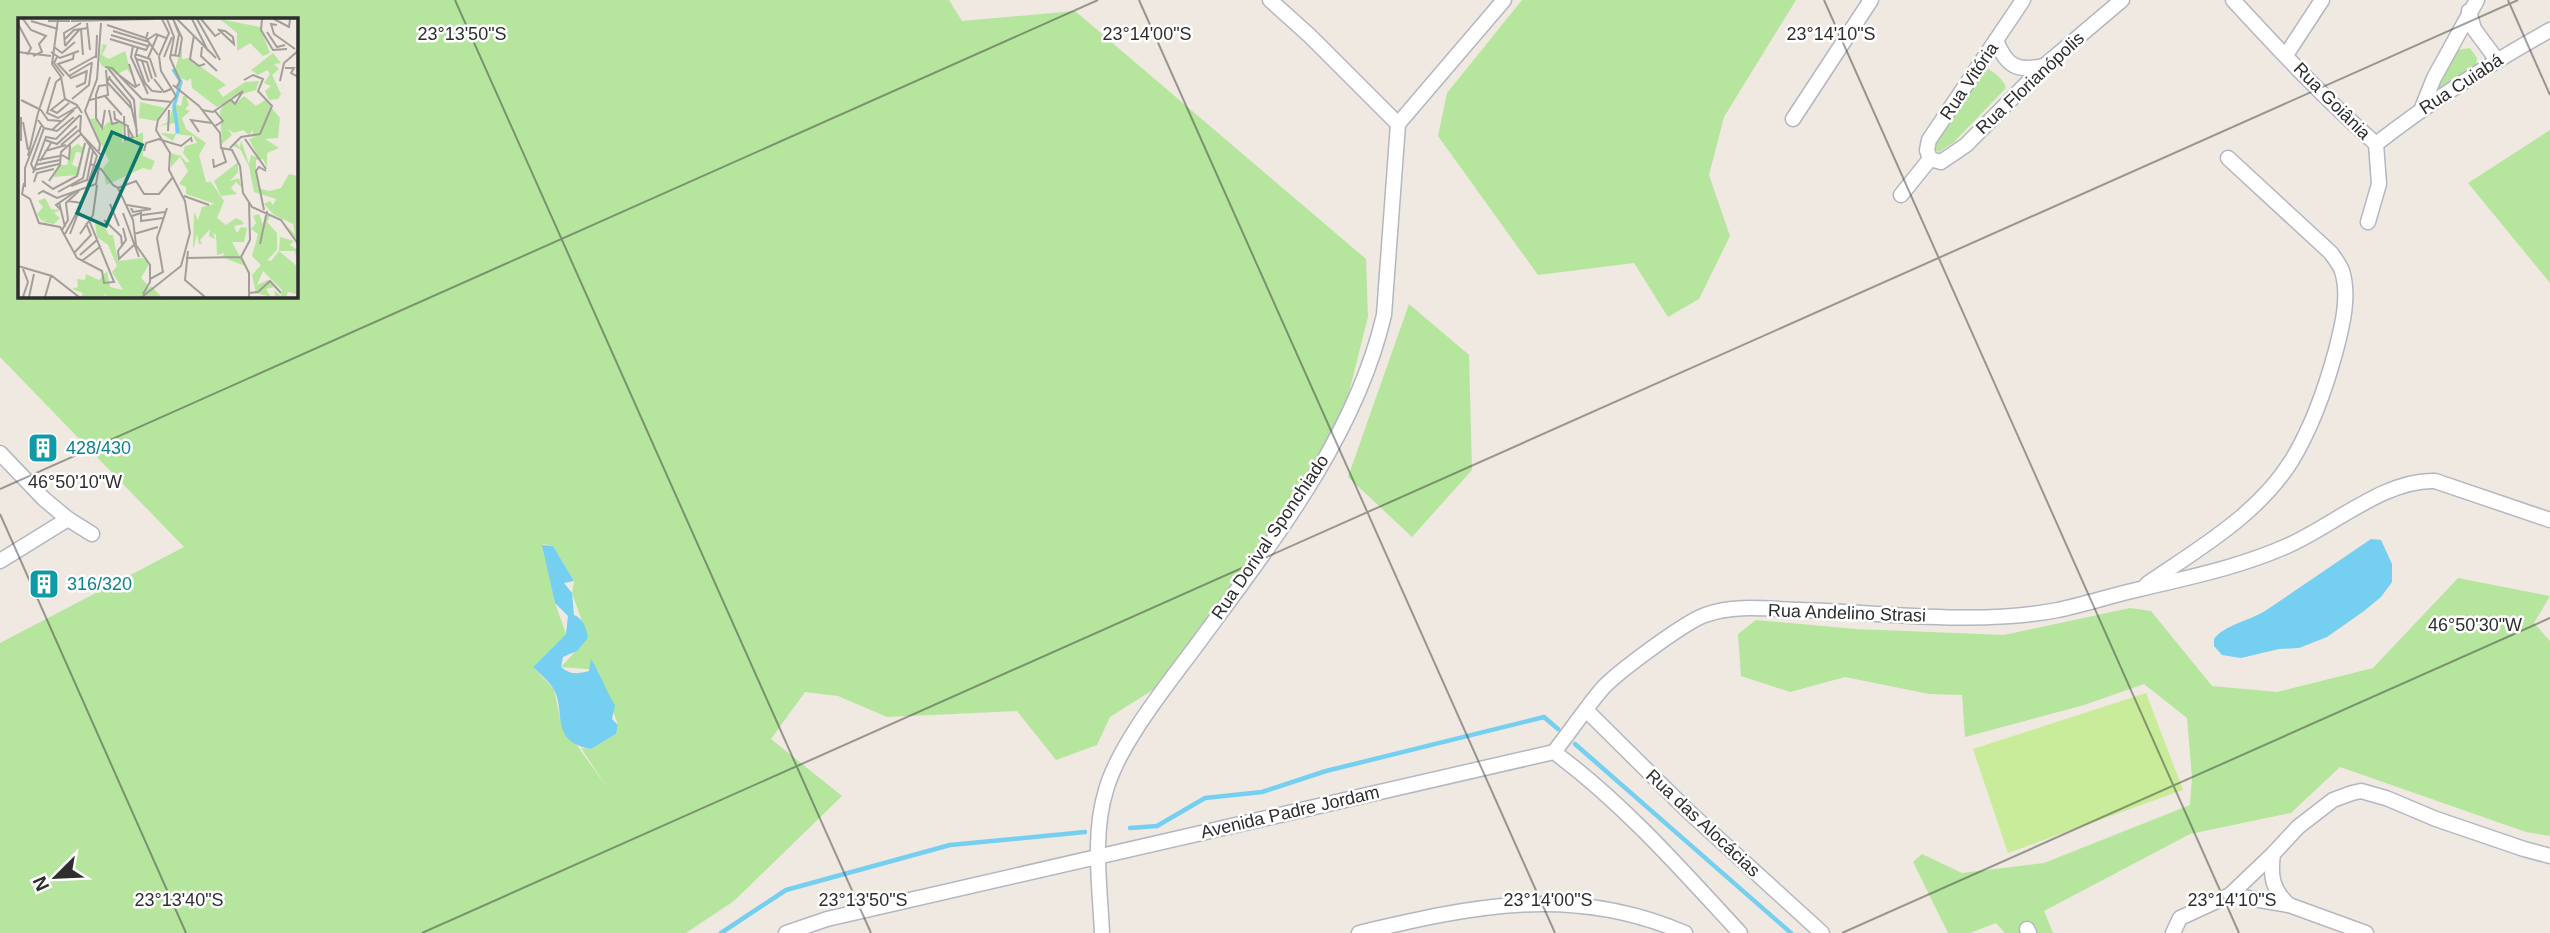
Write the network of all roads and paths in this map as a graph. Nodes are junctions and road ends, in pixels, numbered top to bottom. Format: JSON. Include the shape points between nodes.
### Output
{"nodes":[{"id":1,"x":1270,"y":0,"type":"edge"},
{"id":2,"x":1504,"y":0,"type":"edge"},
{"id":3,"x":1871,"y":0,"type":"edge"},
{"id":4,"x":2022,"y":0,"type":"edge"},
{"id":5,"x":2122,"y":0,"type":"edge"},
{"id":6,"x":2233,"y":0,"type":"edge"},
{"id":7,"x":2322,"y":0,"type":"edge"},
{"id":8,"x":2473,"y":5,"type":"edge"},
{"id":9,"x":2550,"y":30,"type":"edge"},
{"id":10,"x":1996,"y":40,"type":"junction"},
{"id":11,"x":2286,"y":55,"type":"junction"},
{"id":12,"x":2497,"y":60,"type":"junction"},
{"id":13,"x":2044,"y":66,"type":"junction"},
{"id":14,"x":2421,"y":108,"type":"junction"},
{"id":15,"x":1793,"y":119,"type":"dead end"},
{"id":16,"x":1398,"y":124,"type":"junction"},
{"id":17,"x":2376,"y":144,"type":"junction"},
{"id":18,"x":2228,"y":158,"type":"dead end"},
{"id":19,"x":1933,"y":161,"type":"junction"},
{"id":20,"x":1901,"y":195,"type":"dead end"},
{"id":21,"x":2368,"y":222,"type":"dead end"},
{"id":22,"x":0,"y":453,"type":"edge"},
{"id":23,"x":68,"y":519,"type":"junction"},
{"id":24,"x":2550,"y":520,"type":"edge"},
{"id":25,"x":92,"y":534,"type":"dead end"},
{"id":26,"x":0,"y":561,"type":"edge"},
{"id":27,"x":2140,"y":589,"type":"junction"},
{"id":28,"x":1587,"y":711,"type":"junction"},
{"id":29,"x":1554,"y":752,"type":"junction"},
{"id":30,"x":2273,"y":854,"type":"junction"},
{"id":31,"x":1099,"y":856,"type":"junction"},
{"id":32,"x":2550,"y":856,"type":"edge"},
{"id":33,"x":2230,"y":895,"type":"junction"},
{"id":34,"x":2288,"y":905,"type":"junction"},
{"id":35,"x":1733,"y":930,"type":"edge"},
{"id":36,"x":786,"y":933,"type":"edge"},
{"id":37,"x":1101,"y":933,"type":"edge"},
{"id":38,"x":1359,"y":933,"type":"edge"},
{"id":39,"x":1685,"y":933,"type":"edge"},
{"id":40,"x":1822,"y":933,"type":"edge"},
{"id":41,"x":2173,"y":933,"type":"edge"},
{"id":42,"x":2366,"y":933,"type":"edge"}],
"edges":[{"from":1,"to":16,"type":"street"},
{"from":2,"to":16,"type":"street"},
{"from":3,"to":15,"type":"street"},
{"from":4,"to":10,"type":"street","name":"Rua Vitória"},
{"from":5,"to":13,"type":"street","name":"Rua Florianópolis"},
{"from":6,"to":11,"type":"street","name":"Rua Goiânia"},
{"from":7,"to":11,"type":"street"},
{"from":8,"to":12,"type":"street","via":[[2474,29]]},
{"from":8,"to":14,"type":"street"},
{"from":9,"to":12,"type":"street","name":"Rua Cuiabá"},
{"from":10,"to":13,"type":"street","via":[[2015,66]]},
{"from":10,"to":19,"type":"street","name":"Rua Vitória","via":[[1930,140],[1927,150]]},
{"from":11,"to":17,"type":"street","name":"Rua Goiânia","via":[[2326,100]]},
{"from":12,"to":14,"type":"street","name":"Rua Cuiabá"},
{"from":13,"to":19,"type":"street","name":"Rua Florianópolis","via":[[1966,145],[1951,157]]},
{"from":14,"to":17,"type":"street","name":"Rua Cuiabá"},
{"from":16,"to":31,"type":"street","name":"Rua Dorival Sponchiado","via":[[1384,315],[1363,383],[1323,461],[1278,533],[1115,765],[1100,815]]},
{"from":17,"to":21,"type":"street","name":"Rua Goiânia","via":[[2379,184]]},
{"from":18,"to":27,"type":"street","via":[[2338,264],[2345,305],[2339,336],[2316,408],[2292,460],[2237,520]]},
{"from":19,"to":20,"type":"street"},
{"from":22,"to":23,"type":"street"},
{"from":23,"to":25,"type":"street"},
{"from":23,"to":26,"type":"street"},
{"from":24,"to":27,"type":"street","name":"Rua Andelino Strasi","via":[[2435,481],[2411,481],[2276,551]]},
{"from":27,"to":28,"type":"street","name":"Rua Andelino Strasi","via":[[2008,617],[1717,611],[1679,630],[1626,670],[1603,688]]},
{"from":28,"to":29,"type":"street","name":"Rua Andelino Strasi"},
{"from":28,"to":40,"type":"street","name":"Rua das Alocácias"},
{"from":29,"to":31,"type":"street","name":"Avenida Padre Jordam"},
{"from":29,"to":35,"type":"street","via":[[1612,798]]},
{"from":30,"to":32,"type":"street","via":[[2318,810],[2343,795],[2361,792]]},
{"from":30,"to":33,"type":"street"},
{"from":30,"to":34,"type":"street","via":[[2272,879]]},
{"from":31,"to":36,"type":"street","name":"Avenida Padre Jordam","via":[[827,919]]},
{"from":31,"to":37,"type":"street","name":"Rua Dorival Sponchiado"},
{"from":33,"to":34,"type":"street"},
{"from":33,"to":41,"type":"street","via":[[2180,918]]},
{"from":34,"to":42,"type":"street"},
{"from":38,"to":39,"type":"street","via":[[1480,907],[1548,904],[1613,911]]}]}
